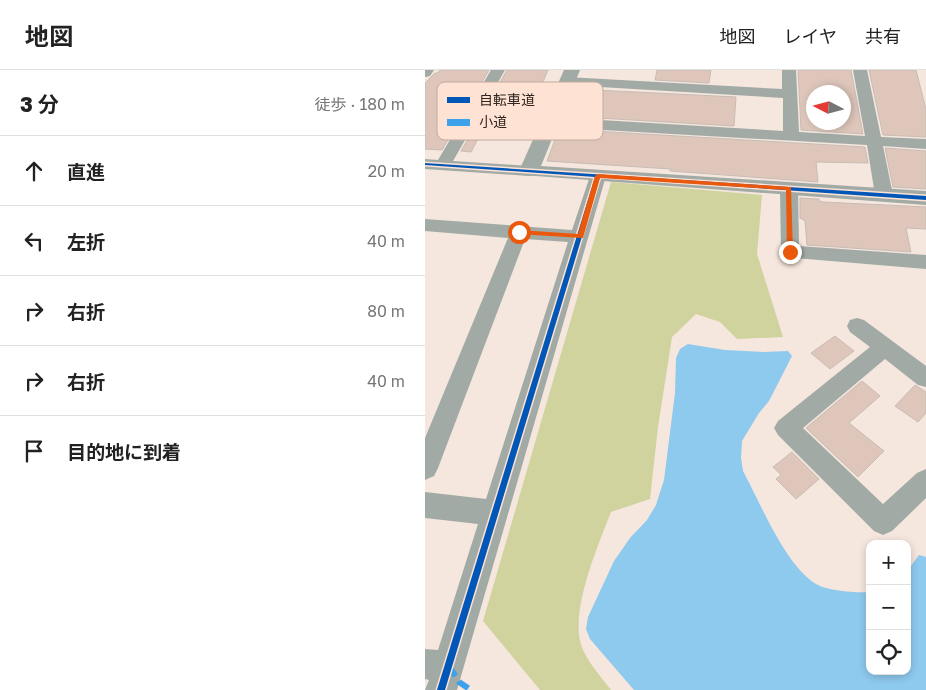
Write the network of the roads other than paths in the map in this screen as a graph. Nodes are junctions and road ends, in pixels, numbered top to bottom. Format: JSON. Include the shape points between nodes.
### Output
{"nodes":[{"id":1,"x":498,"y":70,"type":"edge"},
{"id":2,"x":789,"y":70,"type":"edge"},
{"id":3,"x":860,"y":70,"type":"edge"},
{"id":4,"x":570,"y":76,"type":"edge"},
{"id":5,"x":491,"y":82,"type":"edge"},
{"id":6,"x":790,"y":94,"type":"junction"},
{"id":7,"x":603,"y":125,"type":"edge"},
{"id":8,"x":791,"y":136,"type":"junction"},
{"id":9,"x":458,"y":140,"type":"edge"},
{"id":10,"x":542,"y":140,"type":"edge"},
{"id":11,"x":873,"y":141,"type":"junction"},
{"id":12,"x":926,"y":144,"type":"edge"},
{"id":13,"x":425,"y":164,"type":"edge"},
{"id":14,"x":443,"y":166,"type":"junction"},
{"id":15,"x":529,"y":171,"type":"junction"},
{"id":16,"x":598,"y":176,"type":"junction"},
{"id":17,"x":789,"y":189,"type":"junction"},
{"id":18,"x":883,"y":195,"type":"junction"},
{"id":19,"x":926,"y":198,"type":"edge"},
{"id":20,"x":425,"y":225,"type":"edge"},
{"id":21,"x":519,"y":232,"type":"junction"},
{"id":22,"x":580,"y":237,"type":"junction"},
{"id":23,"x":917,"y":261,"type":"edge"},
{"id":24,"x":926,"y":273,"type":"edge"},
{"id":25,"x":857,"y":326,"type":"dead end"},
{"id":26,"x":885,"y":347,"type":"junction"},
{"id":27,"x":926,"y":378,"type":"edge"},
{"id":28,"x":425,"y":468,"type":"edge"},
{"id":29,"x":926,"y":481,"type":"edge"},
{"id":30,"x":425,"y":506,"type":"edge"},
{"id":31,"x":496,"y":513,"type":"junction"},
{"id":32,"x":438,"y":673,"type":"edge"}],
"edges":[{"from":1,"to":5,"type":"street"},
{"from":2,"to":6,"type":"street"},
{"from":3,"to":11,"type":"street"},
{"from":4,"to":6,"type":"street"},
{"from":6,"to":8,"type":"street"},
{"from":7,"to":8,"type":"street"},
{"from":8,"to":11,"type":"street"},
{"from":9,"to":14,"type":"street"},
{"from":10,"to":15,"type":"street"},
{"from":11,"to":12,"type":"street"},
{"from":11,"to":18,"type":"street"},
{"from":13,"to":14,"type":"street"},
{"from":14,"to":15,"type":"street"},
{"from":15,"to":16,"type":"street"},
{"from":16,"to":17,"type":"street"},
{"from":16,"to":22,"type":"street"},
{"from":17,"to":18,"type":"street"},
{"from":17,"to":23,"type":"street","via":[[790,252]]},
{"from":18,"to":19,"type":"street"},
{"from":20,"to":21,"type":"street"},
{"from":21,"to":22,"type":"street"},
{"from":21,"to":28,"type":"street"},
{"from":22,"to":31,"type":"street"},
{"from":23,"to":24,"type":"street"},
{"from":25,"to":26,"type":"street"},
{"from":26,"to":27,"type":"street"},
{"from":26,"to":29,"type":"street","via":[[786,428],[883,522]]},
{"from":30,"to":31,"type":"street"},
{"from":31,"to":32,"type":"street"}]}
